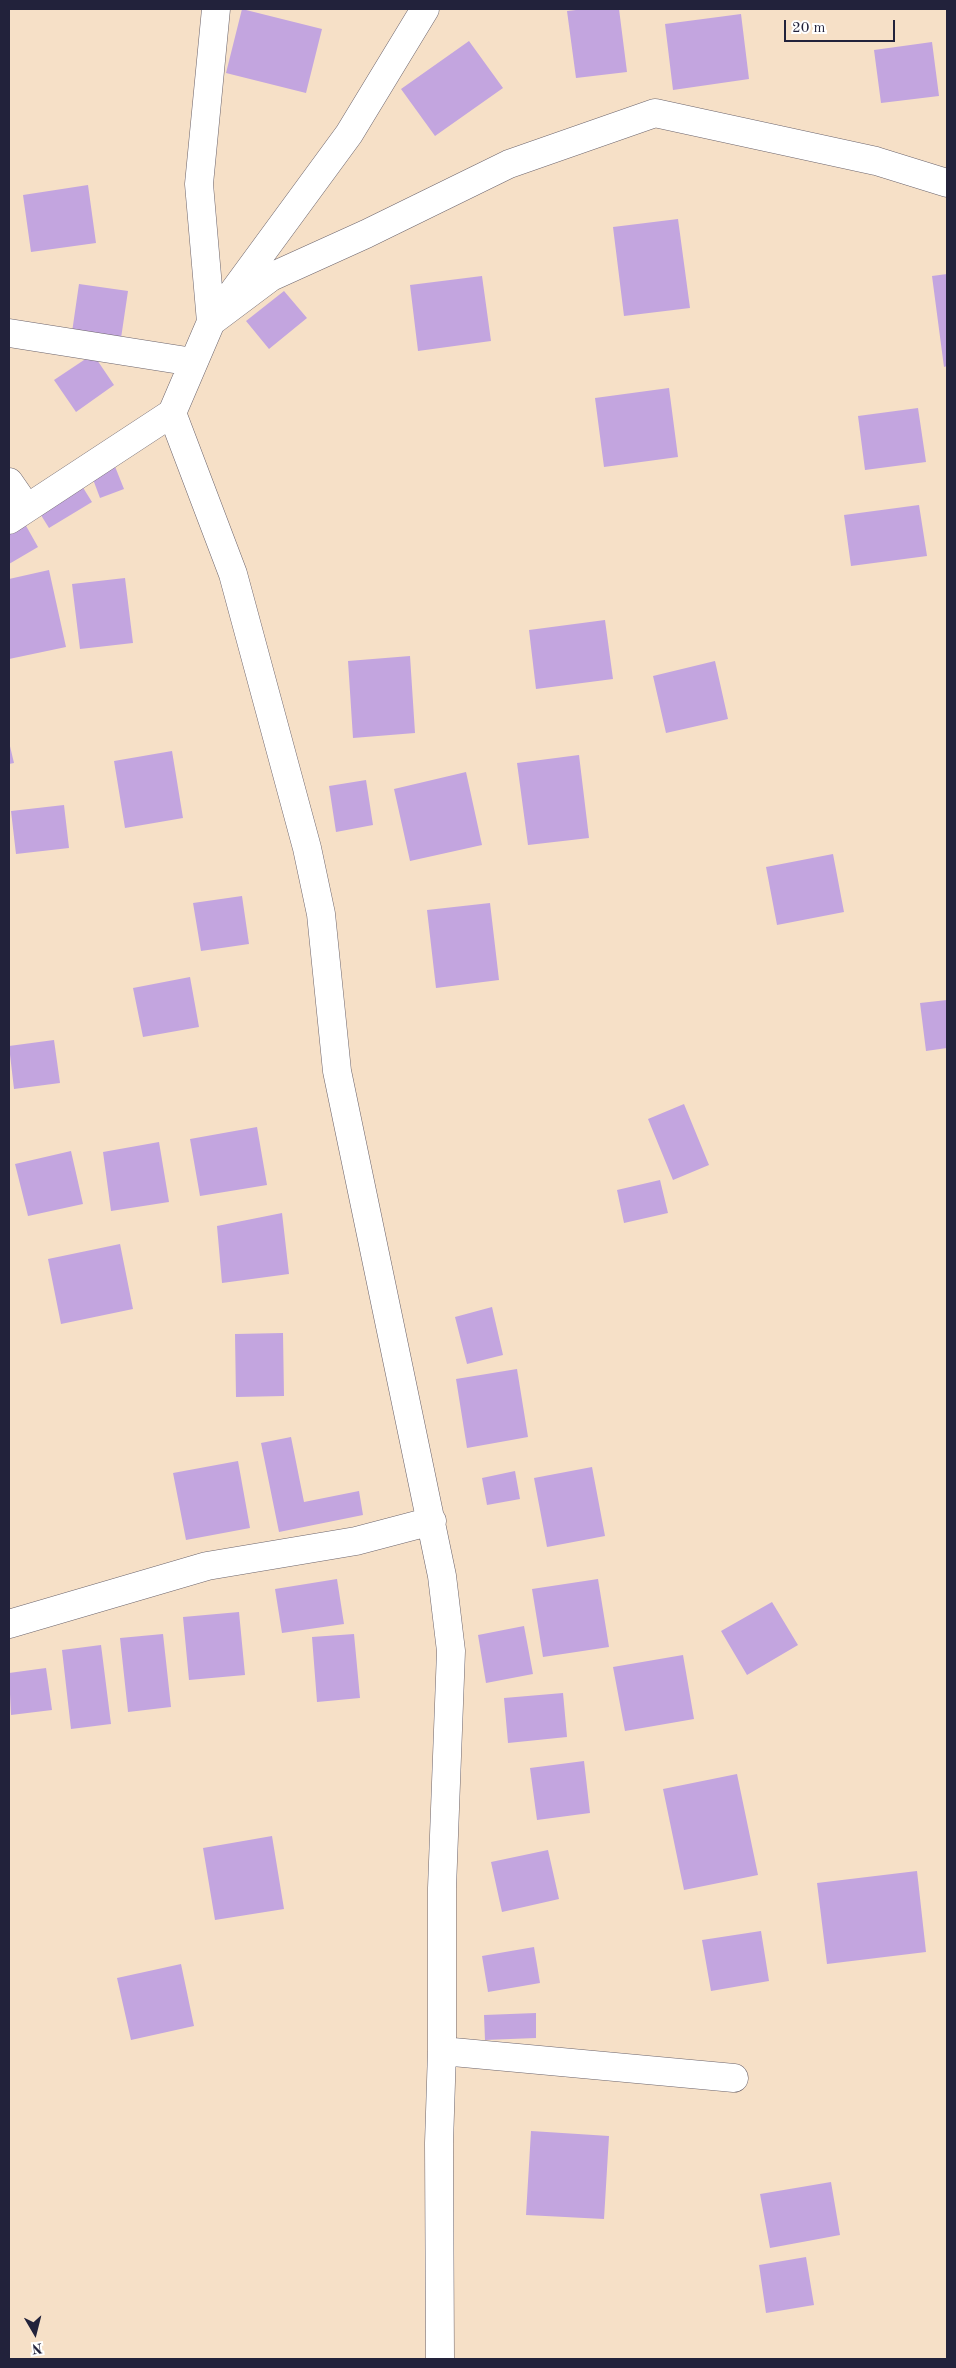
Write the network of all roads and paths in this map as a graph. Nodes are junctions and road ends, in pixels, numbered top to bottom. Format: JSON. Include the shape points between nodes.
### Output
{"nodes":[{"id":1,"x":216,"y":9,"type":"edge"},
{"id":2,"x":424,"y":9,"type":"edge"},
{"id":3,"x":947,"y":182,"type":"edge"},
{"id":4,"x":211,"y":322,"type":"junction"},
{"id":5,"x":9,"y":333,"type":"edge"},
{"id":6,"x":193,"y":362,"type":"junction"},
{"id":7,"x":172,"y":413,"type":"junction"},
{"id":8,"x":9,"y":482,"type":"edge"},
{"id":9,"x":18,"y":514,"type":"edge"},
{"id":10,"x":432,"y":1521,"type":"junction"},
{"id":11,"x":9,"y":1624,"type":"edge"},
{"id":12,"x":442,"y":2051,"type":"junction"},
{"id":13,"x":734,"y":2078,"type":"dead end"},
{"id":14,"x":440,"y":2359,"type":"edge"}],
"edges":[{"from":1,"to":4,"type":"street","via":[[199,184]]},
{"from":2,"to":4,"type":"street","via":[[349,134]]},
{"from":3,"to":4,"type":"street","via":[[876,161],[655,113],[509,164],[271,278]]},
{"from":4,"to":6,"type":"street"},
{"from":5,"to":6,"type":"street"},
{"from":6,"to":7,"type":"street"},
{"from":7,"to":9,"type":"street"},
{"from":7,"to":10,"type":"street","via":[[233,574],[307,848],[321,914],[337,1071]]},
{"from":8,"to":9,"type":"street"},
{"from":10,"to":11,"type":"street","via":[[356,1541],[207,1566]]},
{"from":10,"to":12,"type":"street","via":[[451,1651],[442,1888]]},
{"from":12,"to":13,"type":"street"},
{"from":12,"to":14,"type":"street"}]}
